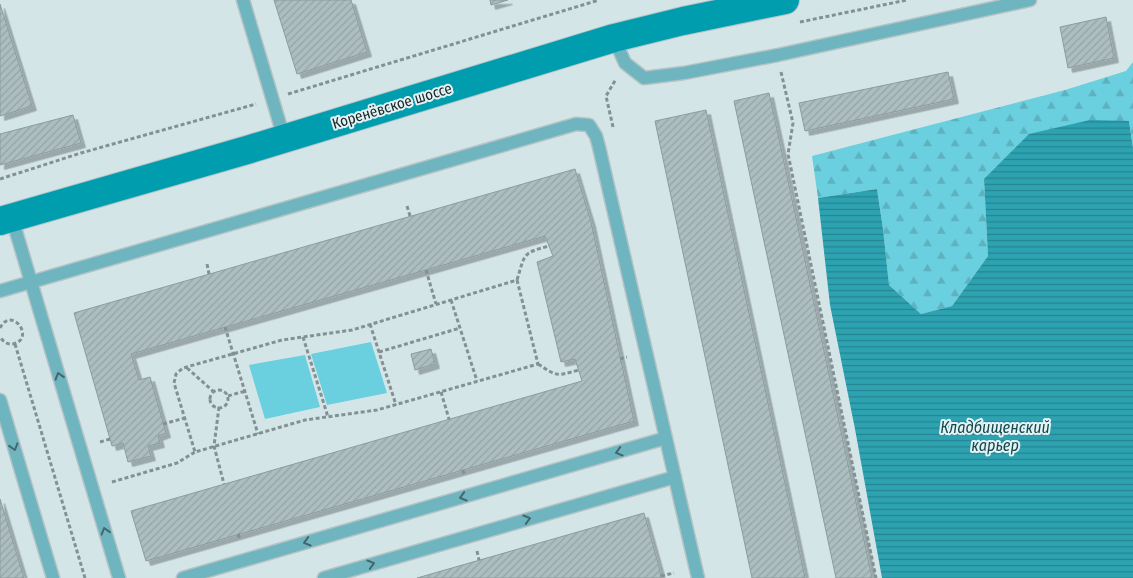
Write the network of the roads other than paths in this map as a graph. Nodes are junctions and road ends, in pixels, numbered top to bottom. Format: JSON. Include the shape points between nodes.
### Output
{"nodes":[{"id":1,"x":243,"y":0,"type":"edge"},
{"id":2,"x":785,"y":0,"type":"edge"},
{"id":3,"x":1030,"y":0,"type":"edge"},
{"id":4,"x":614,"y":38,"type":"junction"},
{"id":5,"x":284,"y":138,"type":"junction"},
{"id":6,"x":6,"y":219,"type":"edge"},
{"id":7,"x":31,"y":282,"type":"junction"},
{"id":8,"x":0,"y":291,"type":"edge"},
{"id":9,"x":0,"y":400,"type":"edge"},
{"id":10,"x":666,"y":438,"type":"junction"},
{"id":11,"x":675,"y":477,"type":"junction"},
{"id":12,"x":53,"y":578,"type":"edge"},
{"id":13,"x":120,"y":578,"type":"edge"},
{"id":14,"x":183,"y":578,"type":"edge"},
{"id":15,"x":324,"y":578,"type":"edge"},
{"id":16,"x":698,"y":578,"type":"edge"}],
"edges":[{"from":1,"to":5,"type":"lane"},
{"from":2,"to":4,"type":"main road","name":"Коренёвское шоссе"},
{"from":3,"to":4,"type":"lane","via":[[778,55],[644,78],[625,63]]},
{"from":4,"to":5,"type":"main road","name":"Коренёвское шоссе"},
{"from":5,"to":6,"type":"main road","name":"Коренёвское шоссе"},
{"from":6,"to":7,"type":"lane"},
{"from":7,"to":8,"type":"lane"},
{"from":7,"to":10,"type":"lane","via":[[576,124],[589,125],[599,147]]},
{"from":13,"to":7,"type":"lane","one_way":true},
{"from":9,"to":12,"type":"lane","one_way":true},
{"from":10,"to":11,"type":"lane"},
{"from":10,"to":14,"type":"lane","one_way":true},
{"from":15,"to":11,"type":"lane","one_way":true},
{"from":11,"to":16,"type":"lane"}]}
